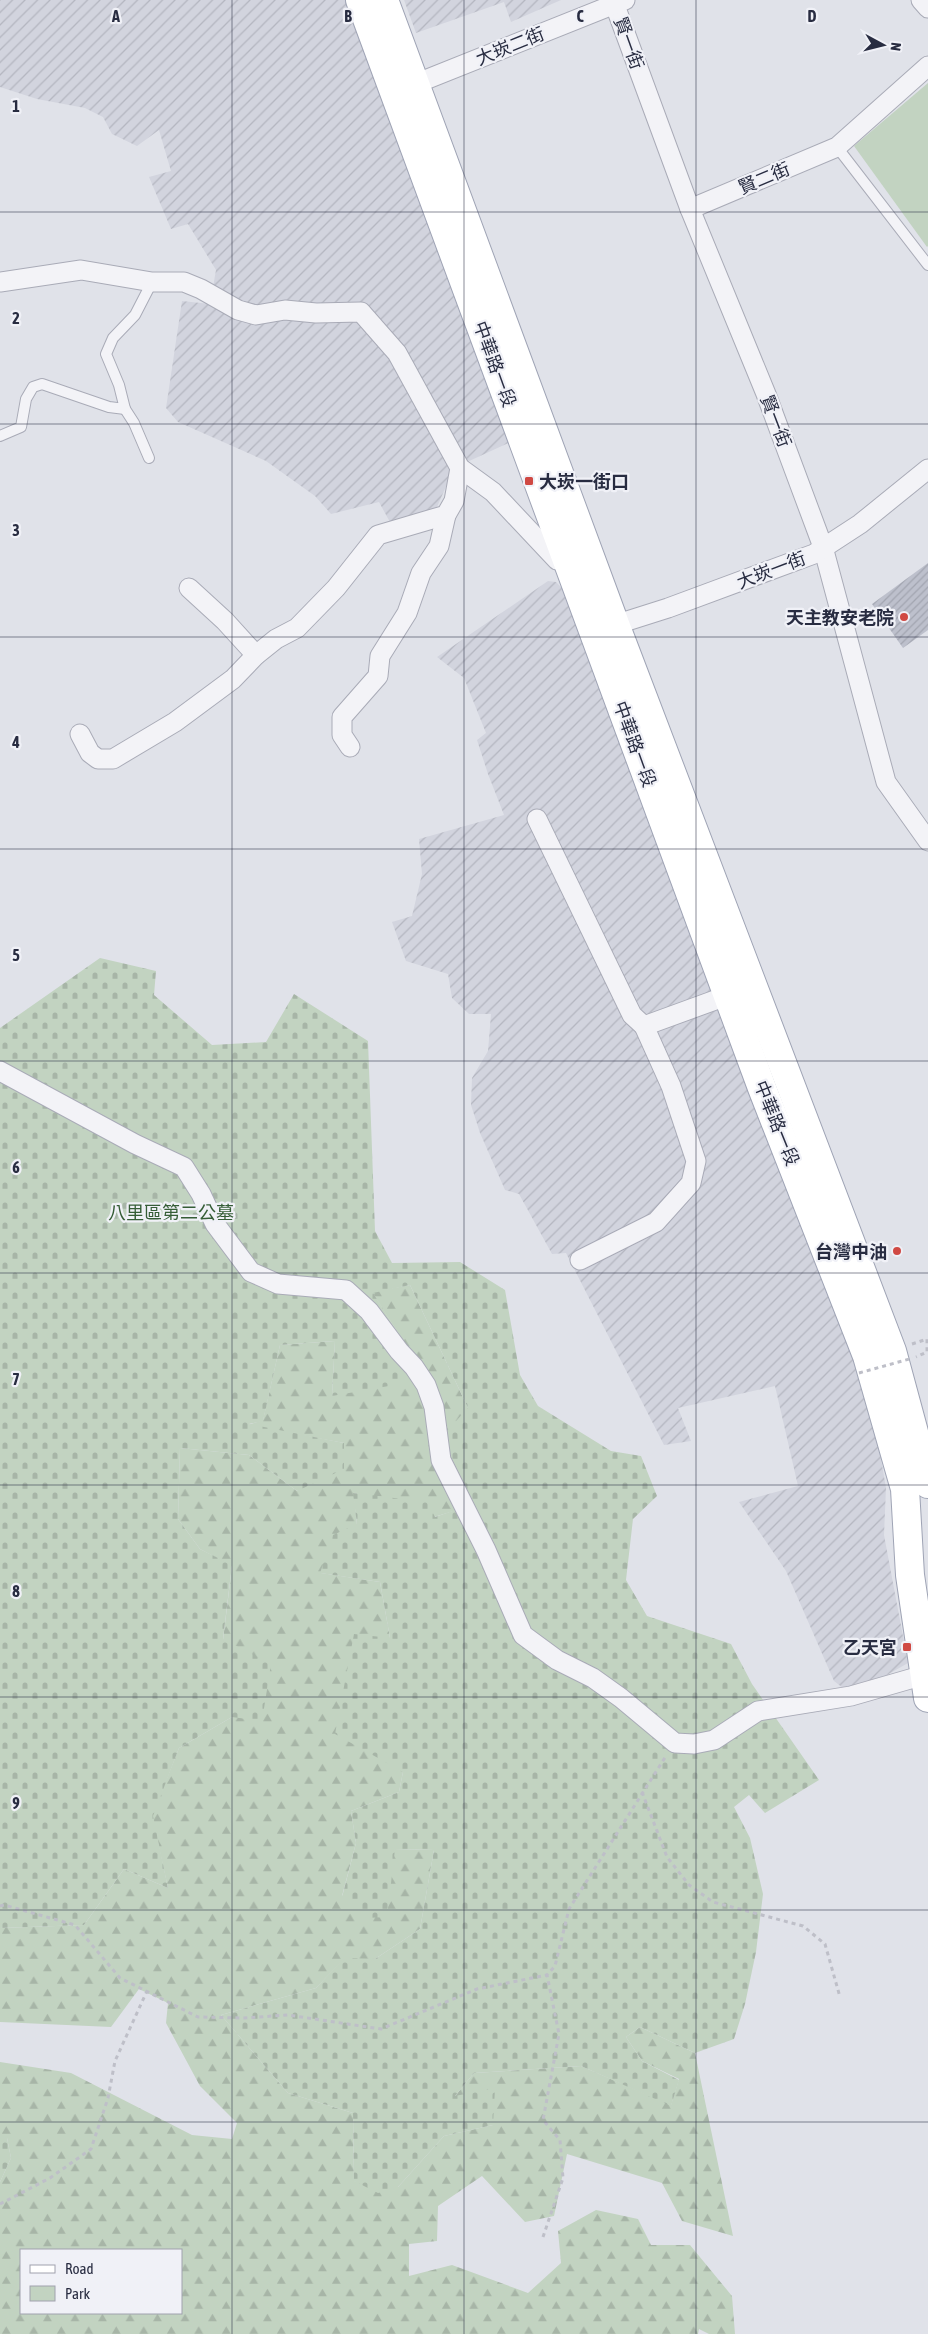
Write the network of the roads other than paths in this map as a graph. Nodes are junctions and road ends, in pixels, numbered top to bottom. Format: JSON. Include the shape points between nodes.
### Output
{"nodes":[{"id":1,"x":360,"y":0,"type":"edge"},
{"id":2,"x":384,"y":0,"type":"edge"},
{"id":3,"x":920,"y":0,"type":"edge"},
{"id":4,"x":618,"y":2,"type":"edge"},
{"id":5,"x":928,"y":8,"type":"edge"},
{"id":6,"x":928,"y":66,"type":"edge"},
{"id":7,"x":405,"y":88,"type":"junction"},
{"id":8,"x":837,"y":147,"type":"junction"},
{"id":9,"x":690,"y":209,"type":"junction"},
{"id":10,"x":926,"y":259,"type":"edge"},
{"id":11,"x":0,"y":282,"type":"edge"},
{"id":12,"x":152,"y":282,"type":"junction"},
{"id":13,"x":125,"y":409,"type":"junction"},
{"id":14,"x":0,"y":436,"type":"edge"},
{"id":15,"x":149,"y":458,"type":"dead end"},
{"id":16,"x":460,"y":468,"type":"junction"},
{"id":17,"x":928,"y":469,"type":"edge"},
{"id":18,"x":446,"y":515,"type":"junction"},
{"id":19,"x":823,"y":547,"type":"junction"},
{"id":20,"x":578,"y":556,"type":"junction"},
{"id":21,"x":189,"y":588,"type":"dead end"},
{"id":22,"x":605,"y":628,"type":"junction"},
{"id":23,"x":256,"y":655,"type":"junction"},
{"id":24,"x":80,"y":734,"type":"dead end"},
{"id":25,"x":350,"y":747,"type":"dead end"},
{"id":26,"x":537,"y":819,"type":"dead end"},
{"id":27,"x":928,"y":841,"type":"edge"},
{"id":28,"x":729,"y":995,"type":"junction"},
{"id":29,"x":644,"y":1026,"type":"junction"},
{"id":30,"x":0,"y":1071,"type":"edge"},
{"id":31,"x":580,"y":1260,"type":"dead end"},
{"id":32,"x":917,"y":1487,"type":"edge"},
{"id":33,"x":926,"y":1686,"type":"edge"}],
"edges":[{"from":1,"to":7,"type":"main road","name":"中華路一段"},
{"from":2,"to":7,"type":"main road","name":"中華路一段"},
{"from":3,"to":5,"type":"street"},
{"from":4,"to":7,"type":"street","name":"大崁二街"},
{"from":4,"to":9,"type":"street","name":"賢一街"},
{"from":6,"to":8,"type":"street","name":"賢二街"},
{"from":7,"to":20,"type":"main road","name":"中華路一段"},
{"from":8,"to":9,"type":"street","name":"賢二街"},
{"from":8,"to":10,"type":"lane"},
{"from":9,"to":19,"type":"street","name":"賢一街","via":[[766,394]]},
{"from":11,"to":12,"type":"street","via":[[82,270]]},
{"from":12,"to":13,"type":"lane","via":[[136,314],[113,338],[106,354]]},
{"from":12,"to":16,"type":"street","via":[[184,282],[238,310],[256,315],[285,310],[361,312],[397,354]]},
{"from":13,"to":14,"type":"lane","via":[[109,407],[42,384],[33,387],[26,399],[21,427]]},
{"from":13,"to":15,"type":"lane"},
{"from":16,"to":18,"type":"street","via":[[454,501]]},
{"from":16,"to":20,"type":"street","via":[[493,492],[557,560]]},
{"from":17,"to":19,"type":"street","name":"大崁一街","via":[[860,524]]},
{"from":18,"to":23,"type":"street","via":[[378,535],[336,588],[297,628]]},
{"from":18,"to":25,"type":"street","via":[[439,546],[421,573],[408,613],[380,656],[378,676],[342,717],[342,735]]},
{"from":19,"to":22,"type":"street","name":"大崁一街","via":[[814,554],[678,605]]},
{"from":19,"to":27,"type":"street","name":"賢一街","via":[[886,782]]},
{"from":20,"to":22,"type":"main road","name":"中華路一段"},
{"from":21,"to":23,"type":"street","via":[[225,620]]},
{"from":22,"to":28,"type":"main road","name":"中華路一段"},
{"from":22,"to":32,"type":"main road","name":"中華路一段","via":[[892,1351]]},
{"from":23,"to":24,"type":"street","via":[[233,679],[190,712],[113,759],[98,759],[90,753]]},
{"from":26,"to":29,"type":"street","via":[[632,1016]]},
{"from":28,"to":29,"type":"street"},
{"from":28,"to":32,"type":"main road","name":"中華路一段"},
{"from":29,"to":31,"type":"street","via":[[671,1086],[696,1160],[691,1183],[656,1222]]},
{"from":30,"to":33,"type":"street","via":[[184,1167],[215,1224],[251,1272],[278,1284],[346,1290],[369,1311],[426,1385],[434,1407],[441,1460],[486,1550],[523,1635],[557,1660],[593,1678],[621,1698],[675,1744],[714,1740],[758,1711]]},
{"from":32,"to":33,"type":"main road","via":[[910,1575]]}]}
